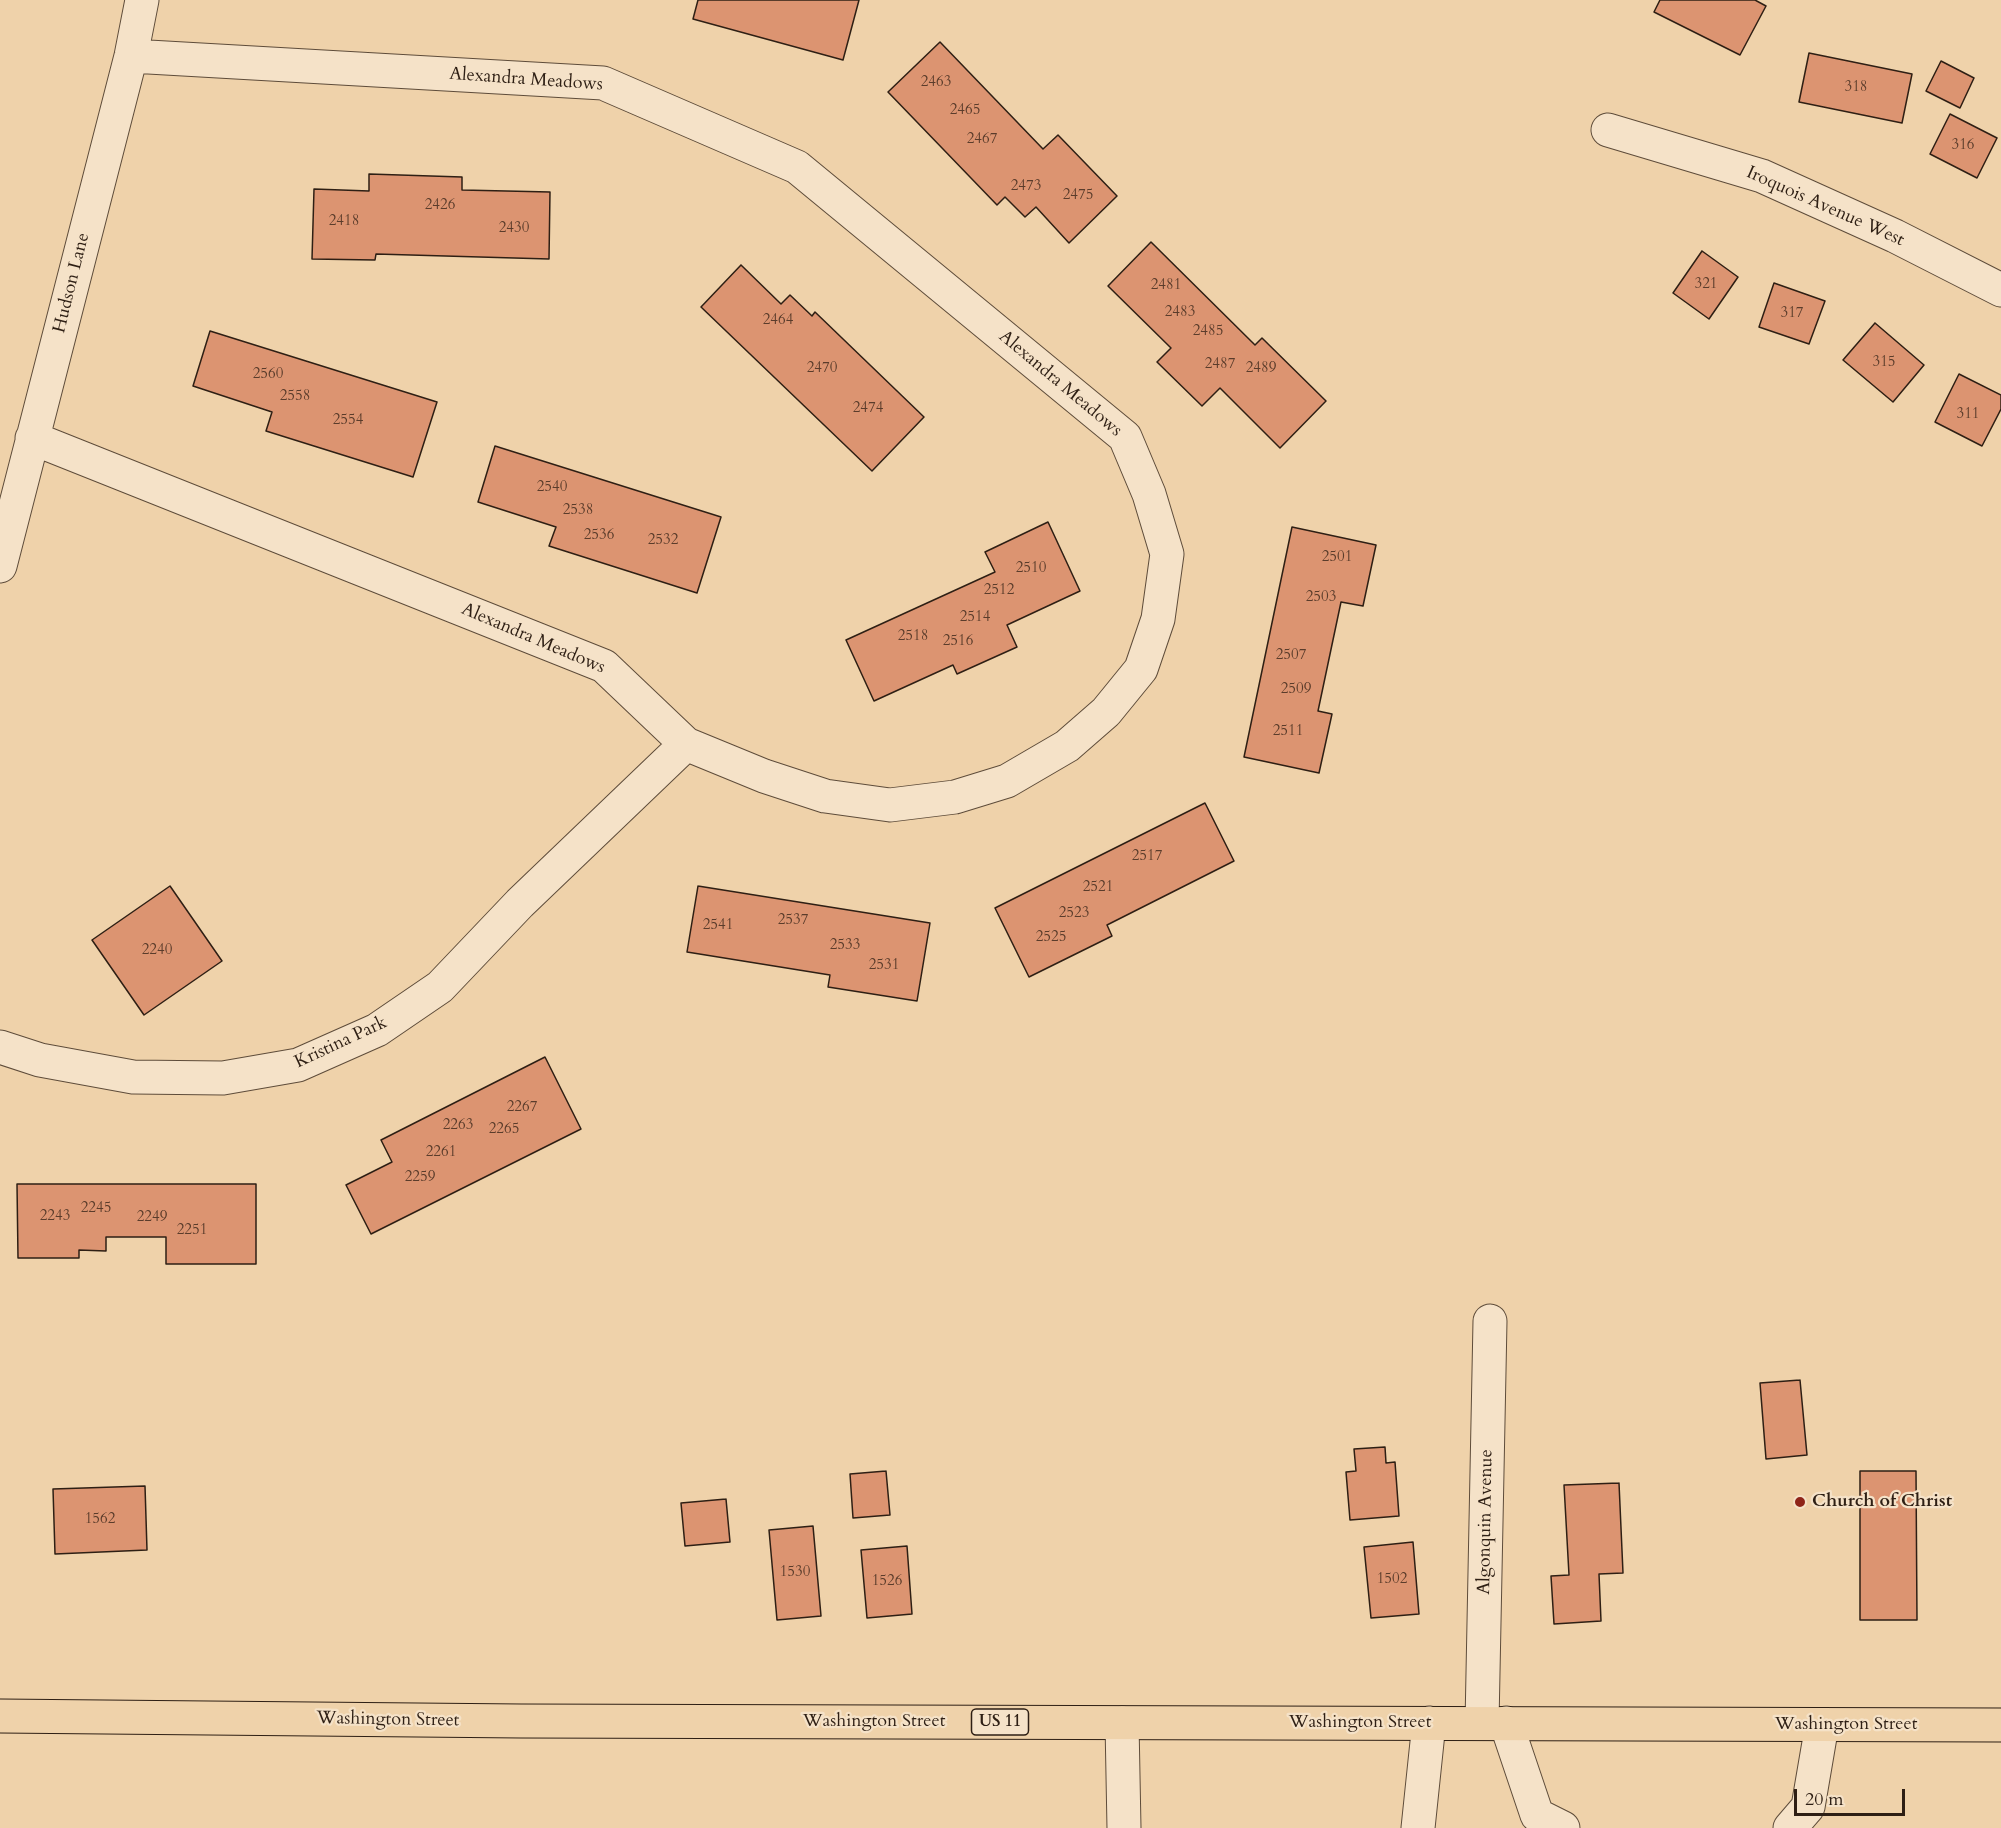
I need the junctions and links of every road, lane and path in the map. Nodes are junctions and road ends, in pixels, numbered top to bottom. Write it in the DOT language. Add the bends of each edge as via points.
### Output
graph roads {
  1 [pos="142,0"];
  2 [pos="131,56"];
  3 [pos="1608,130"];
  4 [pos="2001,290"];
  5 [pos="32,438"];
  6 [pos="0,566"];
  7 [pos="686,744"];
  8 [pos="0,1047"];
  9 [pos="1490,1321"];
  10 [pos="0,1716"];
  11 [pos="1122,1722"];
  12 [pos="1429,1723"];
  13 [pos="1494,1723"];
  14 [pos="1822,1725"];
  15 [pos="2001,1725"];
  16 [pos="1542,1824"];
  17 [pos="1124,1828"];
  18 [pos="1418,1828"];
  19 [pos="1790,1828"];
  1 -- 2 [label="street, Hudson Lane"];
  2 -- 5 [label="street, Hudson Lane"];
  2 -- 7 [label="street, Alexandra Meadows" via="603,83 797,166 1125,437 1149,494 1167,554 1158,619 1141,669 1106,712 1067,746 1007,781 955,797 890,806 825,796"];
  3 -- 4 [label="street, Iroquois Avenue West" via="1762,176 1895,236"];
  5 -- 6 [label="street, Hudson Lane"];
  5 -- 7 [label="street, Alexandra Meadows" via="604,666"];
  7 -- 8 [label="street, Kristina Park" via="520,903 440,987 377,1030 298,1065 223,1078 133,1077"];
  9 -- 13 [label="street, Algonquin Avenue"];
  10 -- 11 [label="main road, Washington Street / US 11"];
  11 -- 12 [label="main road, Washington Street / US 11"];
  11 -- 17 [label="street"];
  12 -- 13 [label="main road, Washington Street / US 11"];
  12 -- 18 [label="street"];
  13 -- 14 [label="main road, Washington Street / US 11"];
  13 -- 16 [label="street, Algonquin Avenue"];
  14 -- 15 [label="main road, Washington Street / US 11"];
  14 -- 19 [label="street" via="1808,1807"];
}
